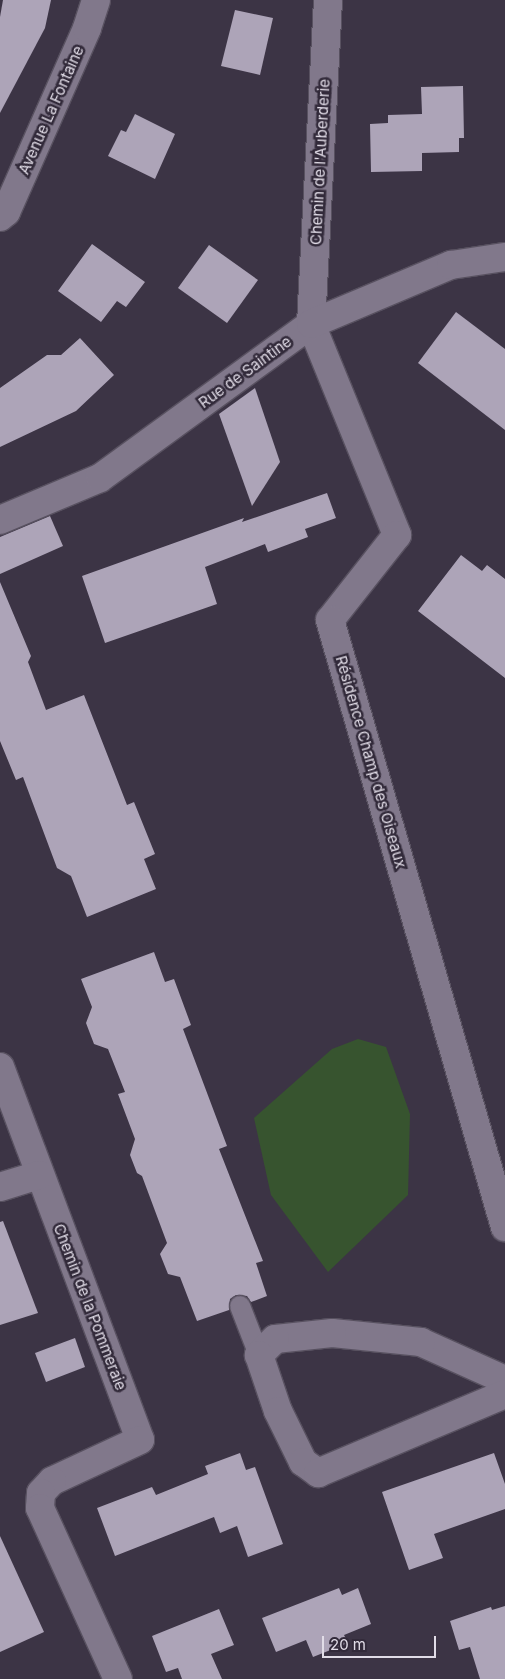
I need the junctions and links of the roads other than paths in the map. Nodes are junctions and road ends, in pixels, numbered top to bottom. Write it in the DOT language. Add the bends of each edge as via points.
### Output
graph roads {
  1 [pos="96,0"];
  2 [pos="328,0"];
  3 [pos="0,217"];
  4 [pos="505,257"];
  5 [pos="311,324"];
  6 [pos="0,520"];
  7 [pos="0,1067"];
  8 [pos="39,1175"];
  9 [pos="0,1187"];
  10 [pos="505,1227"];
  11 [pos="240,1306"];
  12 [pos="258,1356"];
  13 [pos="505,1380"];
  14 [pos="505,1394"];
  15 [pos="118,1679"];
  1 -- 3 [label="street, Avenue La Fontaine" via="72,63 6,212"];
  2 -- 5 [label="street, Chemin de l'Auberderie"];
  4 -- 5 [label="street, Rue de Saintine" via="452,265"];
  5 -- 6 [label="street, Rue de Saintine" via="100,478"];
  5 -- 10 [label="street, Résidence Champ des Oiseaux" via="398,535 330,620"];
  7 -- 8 [label="street, Chemin de la Pommeraie"];
  8 -- 9 [label="street"];
  8 -- 15 [label="street, Chemin de la Pommeraie" via="140,1440 52,1481 41,1493 40,1508"];
  11 -- 12 [label="lane"];
  12 -- 13 [label="street" via="275,1339 332,1333 420,1342"];
  12 -- 14 [label="street" via="278,1411 304,1462 318,1473"];
}
